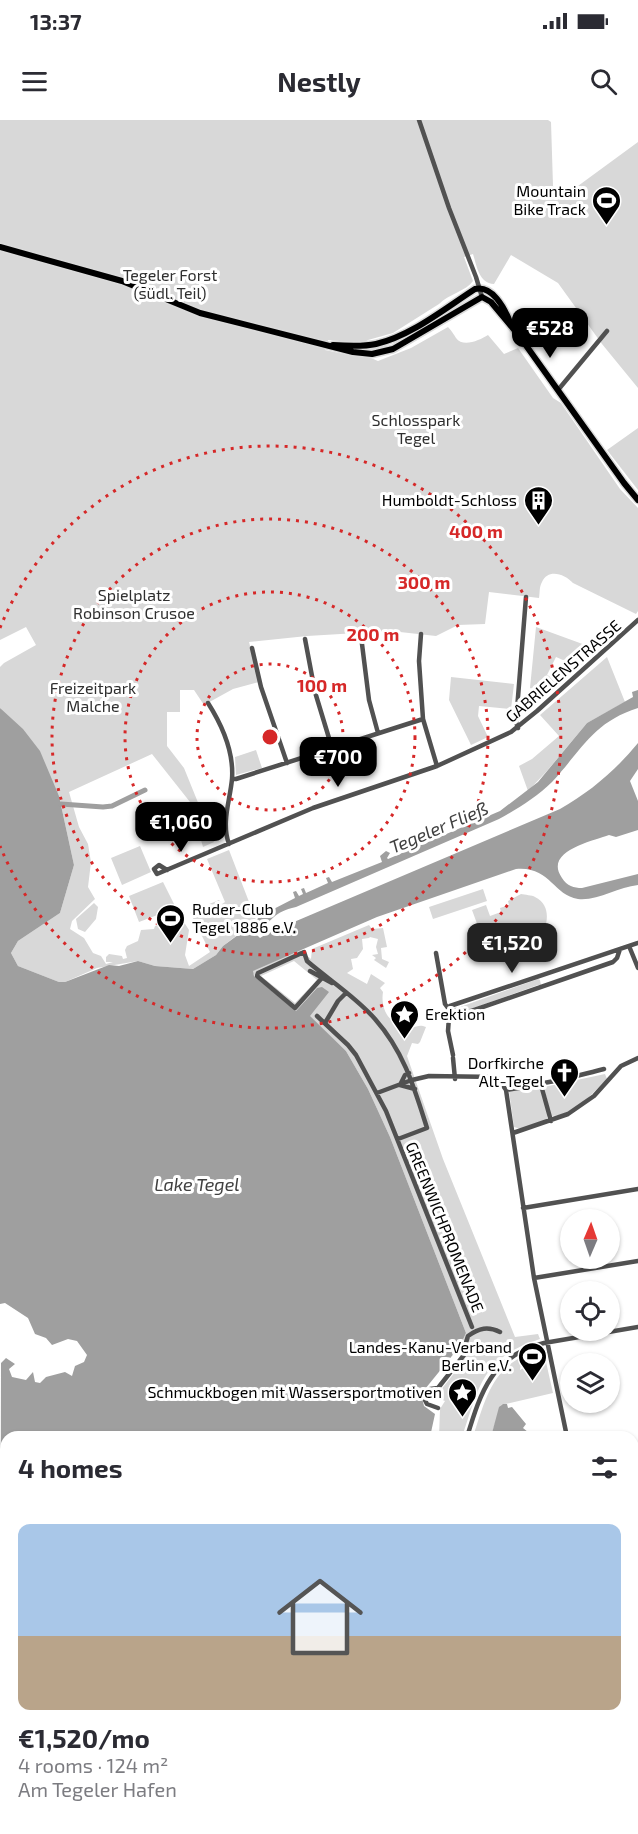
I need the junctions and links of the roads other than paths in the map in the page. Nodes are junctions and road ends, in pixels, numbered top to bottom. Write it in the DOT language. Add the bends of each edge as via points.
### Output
graph roads {
  1 [pos="419,120"];
  2 [pos="0,247"];
  3 [pos="480,288"];
  4 [pos="482,297"];
  5 [pos="607,331"];
  6 [pos="516,332"];
  7 [pos="324,345"];
  8 [pos="558,390"];
  9 [pos="638,500"];
  10 [pos="526,597"];
  11 [pos="638,620"];
  12 [pos="421,634"];
  13 [pos="361,636"];
  14 [pos="305,639"];
  15 [pos="252,648"];
  16 [pos="208,703"];
  17 [pos="423,719"];
  18 [pos="518,728"];
  19 [pos="378,733"];
  20 [pos="332,748"];
  21 [pos="287,763"];
  22 [pos="437,766"];
  23 [pos="232,779"];
  24 [pos="229,844"];
  25 [pos="167,870"];
  26 [pos="638,943"];
  27 [pos="629,946"];
  28 [pos="620,948"];
  29 [pos="436,953"];
  30 [pos="638,968"];
  31 [pos="312,970"];
  32 [pos="321,979"];
  33 [pos="337,986"];
  34 [pos="346,993"];
  35 [pos="448,1008"];
  36 [pos="318,1016"];
  37 [pos="449,1017"];
  38 [pos="325,1023"];
  39 [pos="638,1058"];
  40 [pos="604,1069"];
  41 [pos="409,1073"];
  42 [pos="456,1077"];
  43 [pos="612,1077"];
  44 [pos="411,1081"];
  45 [pos="500,1082"];
  46 [pos="400,1084"];
  47 [pos="541,1085"];
  48 [pos="415,1089"];
  49 [pos="506,1090"];
  50 [pos="377,1094"];
  51 [pos="551,1121"];
  52 [pos="513,1133"];
  53 [pos="398,1139"];
  54 [pos="638,1189"];
  55 [pos="523,1208"];
  56 [pos="638,1261"];
  57 [pos="534,1278"];
  58 [pos="638,1328"];
  59 [pos="473,1329"];
  60 [pos="500,1332"];
  61 [pos="548,1342"];
  62 [pos="438,1408"];
  63 [pos="469,1431"];
  64 [pos="566,1431"];
  1 -- 3 [label="street"];
  2 -- 7 [label="main road" via="122,281 200,313"];
  3 -- 4 [label="street"];
  3 -- 6 [label="main road" via="495,297"];
  3 -- 7 [label="main road" via="388,340 365,345"];
  4 -- 6 [label="main road"];
  4 -- 7 [label="main road" via="412,339 382,352 353,352"];
  5 -- 8 [label="street"];
  6 -- 8 [label="main road"];
  8 -- 9 [label="main road"];
  10 -- 18 [label="street"];
  11 -- 18 [label="street, GABRIELENSTRASSE"];
  12 -- 17 [label="street"];
  13 -- 19 [label="street" via="369,700"];
  14 -- 20 [label="street" via="315,692"];
  15 -- 21 [label="street"];
  16 -- 23 [label="street" via="221,724"];
  17 -- 19 [label="street"];
  17 -- 22 [label="street"];
  18 -- 22 [label="street, GABRIELENSTRASSE"];
  19 -- 20 [label="street"];
  20 -- 21 [label="street"];
  21 -- 23 [label="street"];
  22 -- 24 [label="street, GABRIELENSTRASSE" via="313,808"];
  23 -- 24 [label="street" via="225,823"];
  24 -- 25 [label="street, GABRIELENSTRASSE"];
  25 -- 25 [label="street, GABRIELENSTRASSE" via="160,865 154,870 157,874"];
  26 -- 27 [label="street"];
  27 -- 28 [label="street"];
  27 -- 30 [label="street"];
  28 -- 35 [label="street"];
  28 -- 37 [label="street" via="613,962"];
  29 -- 35 [label="street" via="444,1004"];
  31 -- 32 [label="street, GREENWICHPROMENADE"];
  31 -- 32 [label="street, GREENWICHPROMENADE" via="304,952 257,976 295,1008"];
  31 -- 33 [label="street, GREENWICHPROMENADE"];
  32 -- 33 [label="street, GREENWICHPROMENADE"];
  33 -- 34 [label="street, GREENWICHPROMENADE"];
  34 -- 38 [label="street"];
  34 -- 41 [label="street, GREENWICHPROMENADE" via="376,1020"];
  35 -- 37 [label="street"];
  36 -- 38 [label="street, GREENWICHPROMENADE"];
  37 -- 42 [label="street"];
  38 -- 50 [label="street, GREENWICHPROMENADE" via="348,1045"];
  39 -- 43 [label="street" via="623,1065"];
  40 -- 45 [label="street" via="546,1082"];
  41 -- 44 [label="street, GREENWICHPROMENADE"];
  41 -- 46 [label="street"];
  42 -- 44 [label="street" via="429,1076"];
  42 -- 45 [label="street" via="497,1077"];
  43 -- 47 [label="street" via="605,1072"];
  43 -- 51 [label="street" via="578,1108"];
  44 -- 46 [label="street"];
  44 -- 48 [label="street, GREENWICHPROMENADE"];
  45 -- 49 [label="street"];
  46 -- 48 [label="street"];
  46 -- 50 [label="street"];
  47 -- 49 [label="street"];
  47 -- 51 [label="street"];
  48 -- 53 [label="street, GREENWICHPROMENADE" via="427,1128"];
  49 -- 52 [label="street"];
  50 -- 53 [label="street, GREENWICHPROMENADE"];
  51 -- 52 [label="street"];
  52 -- 55 [label="street"];
  53 -- 59 [label="street, GREENWICHPROMENADE"];
  54 -- 55 [label="street"];
  55 -- 57 [label="street"];
  56 -- 57 [label="street"];
  57 -- 61 [label="street"];
  58 -- 61 [label="street"];
  59 -- 60 [label="street, GREENWICHPROMENADE"];
  59 -- 62 [label="street, GREENWICHPROMENADE" via="465,1341 464,1355 438,1388 425,1393 427,1404"];
  61 -- 63 [label="street" via="518,1352 494,1372"];
  61 -- 64 [label="street"];
}
